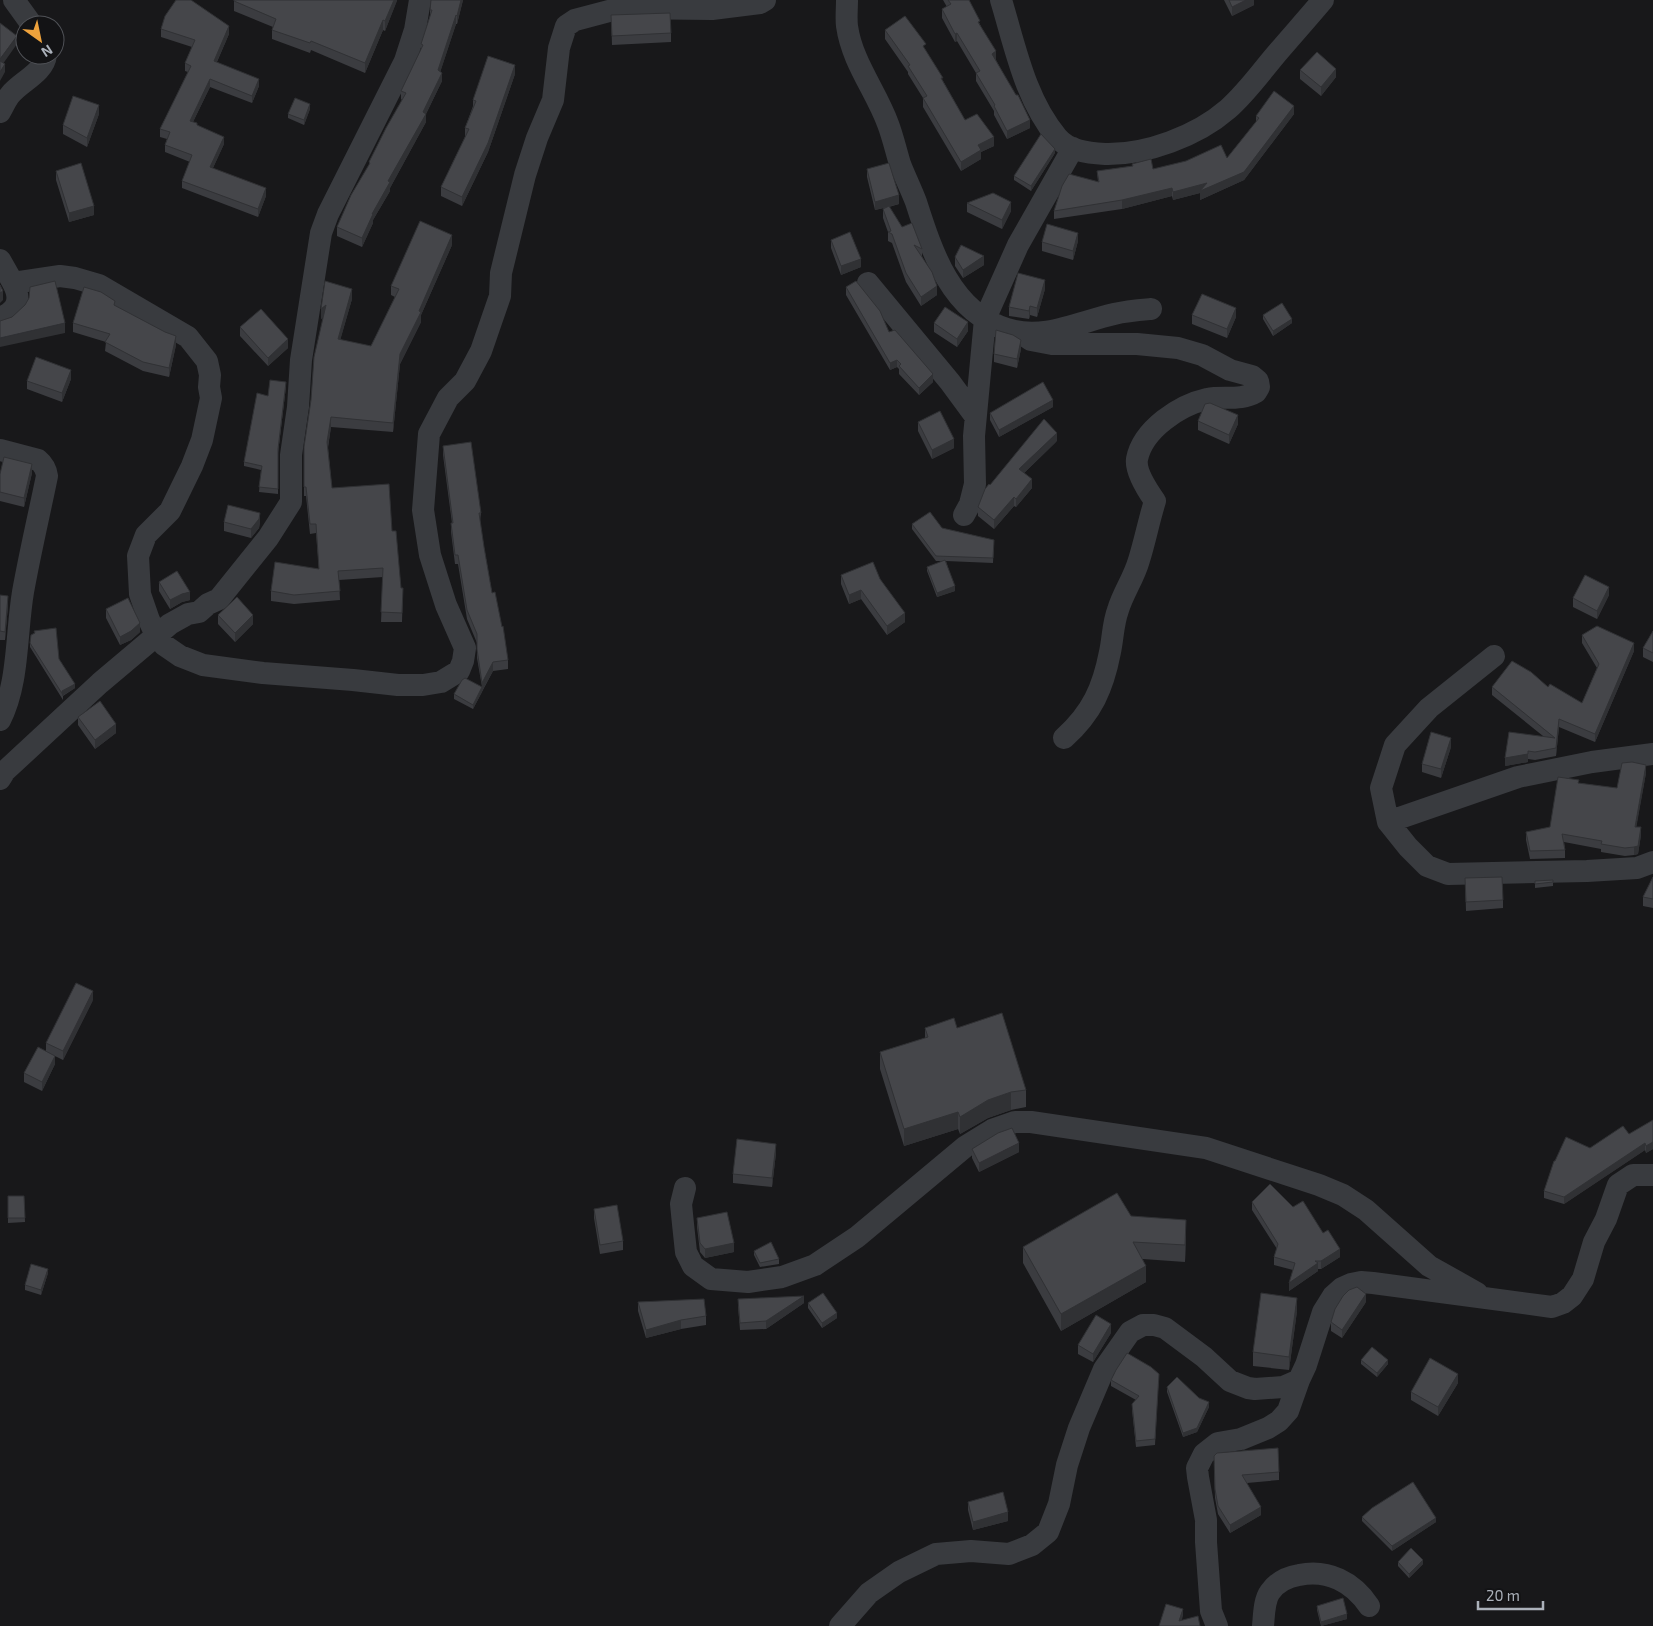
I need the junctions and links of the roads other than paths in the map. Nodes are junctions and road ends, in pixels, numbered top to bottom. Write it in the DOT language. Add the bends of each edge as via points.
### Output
graph roads {
  1 [pos="14,0"];
  2 [pos="420,0"];
  3 [pos="765,0"];
  4 [pos="847,0"];
  5 [pos="1001,0"];
  6 [pos="1323,0"];
  7 [pos="25,15"];
  8 [pos="42,65"];
  9 [pos="0,112"];
  10 [pos="1073,148"];
  11 [pos="0,260"];
  12 [pos="13,282"];
  13 [pos="868,283"];
  14 [pos="1151,309"];
  15 [pos="0,318"];
  16 [pos="985,319"];
  17 [pos="1019,332"];
  18 [pos="976,416"];
  19 [pos="0,450"];
  20 [pos="964,515"];
  21 [pos="156,635"];
  22 [pos="1494,656"];
  23 [pos="0,720"];
  24 [pos="1064,738"];
  25 [pos="1653,754"];
  26 [pos="0,779"];
  27 [pos="1388,822"];
  28 [pos="1653,862"];
  29 [pos="1653,1162"];
  30 [pos="1643,1175"];
  31 [pos="685,1188"];
  32 [pos="1489,1299"];
  33 [pos="1299,1380"];
  34 [pos="1369,1606"];
  35 [pos="840,1626"];
  36 [pos="1217,1626"];
  37 [pos="1263,1626"];
  1 -- 7 [label="street"];
  2 -- 21 [label="street" via="405,61 321,234 301,360 291,455 290,505 219,599 199,612 178,619"];
  3 -- 21 [label="street" via="712,9 620,8 575,20 566,26 558,48 553,100 536,138 525,175 501,274 500,296 481,351 465,381 448,398 429,434 423,510 430,555 446,605 465,648 458,671 441,682 423,686 263,673 203,665 180,656"];
  4 -- 16 [label="street" via="847,26 855,55 889,125 930,244 955,291"];
  5 -- 10 [label="street" via="1035,103 1058,138"];
  6 -- 10 [label="street" via="1253,82 1227,109 1203,126 1150,149 1114,154 1088,153"];
  8 -- 9 [label="street" via="10,95"];
  10 -- 16 [label="street" via="1018,245"];
  11 -- 12 [label="street"];
  12 -- 15 [label="street" via="17,301 14,309"];
  12 -- 21 [label="street" via="60,276 99,285 188,338 207,360 211,398 202,440 170,511 146,535 138,556 140,594"];
  13 -- 18 [label="street"];
  14 -- 17 [label="street" via="1113,314 1053,331"];
  16 -- 17 [label="street"];
  16 -- 18 [label="street"];
  17 -- 24 [label="street" via="1031,340 1052,344 1137,344 1178,348 1252,376 1259,384 1256,392 1247,396 1209,399 1182,408 1167,417 1144,442 1137,460 1143,480 1155,501 1139,562 1117,611 1110,654 1094,703"];
  18 -- 20 [label="street" via="975,484"];
  19 -- 23 [label="street" via="38,460 47,476 23,593 11,689"];
  21 -- 26 [label="street" via="50,728"];
  22 -- 27 [label="street" via="1429,708 1395,745 1381,788"];
  25 -- 27 [label="street" via="1518,777"];
  27 -- 28 [label="street" via="1427,866 1448,874 1587,871 1637,868"];
  29 -- 30 [label="street"];
  30 -- 32 [label="street" via="1618,1186 1594,1242 1583,1279 1572,1296 1552,1307"];
  31 -- 32 [label="street" via="681,1204 682,1224 686,1252 693,1266 711,1279 748,1282 782,1277 815,1265 857,1237 966,1146 992,1130 1015,1122 1031,1122 1206,1148 1319,1185 1366,1210 1429,1266"];
  32 -- 33 [label="street" via="1373,1283 1351,1284 1333,1296 1323,1312"];
  33 -- 35 [label="street" via="1269,1389 1248,1388 1230,1382 1204,1357 1165,1328 1143,1325 1130,1332 1104,1369 1079,1428 1059,1504 1048,1532 1032,1545 1009,1554 971,1551 936,1554 899,1572 869,1593"];
  33 -- 36 [label="street" via="1288,1411 1279,1421 1241,1439 1218,1443 1204,1454 1197,1468 1206,1520 1211,1611"];
  34 -- 37 [label="street" via="1362,1595 1335,1577 1306,1573 1279,1582 1268,1593"];
}
